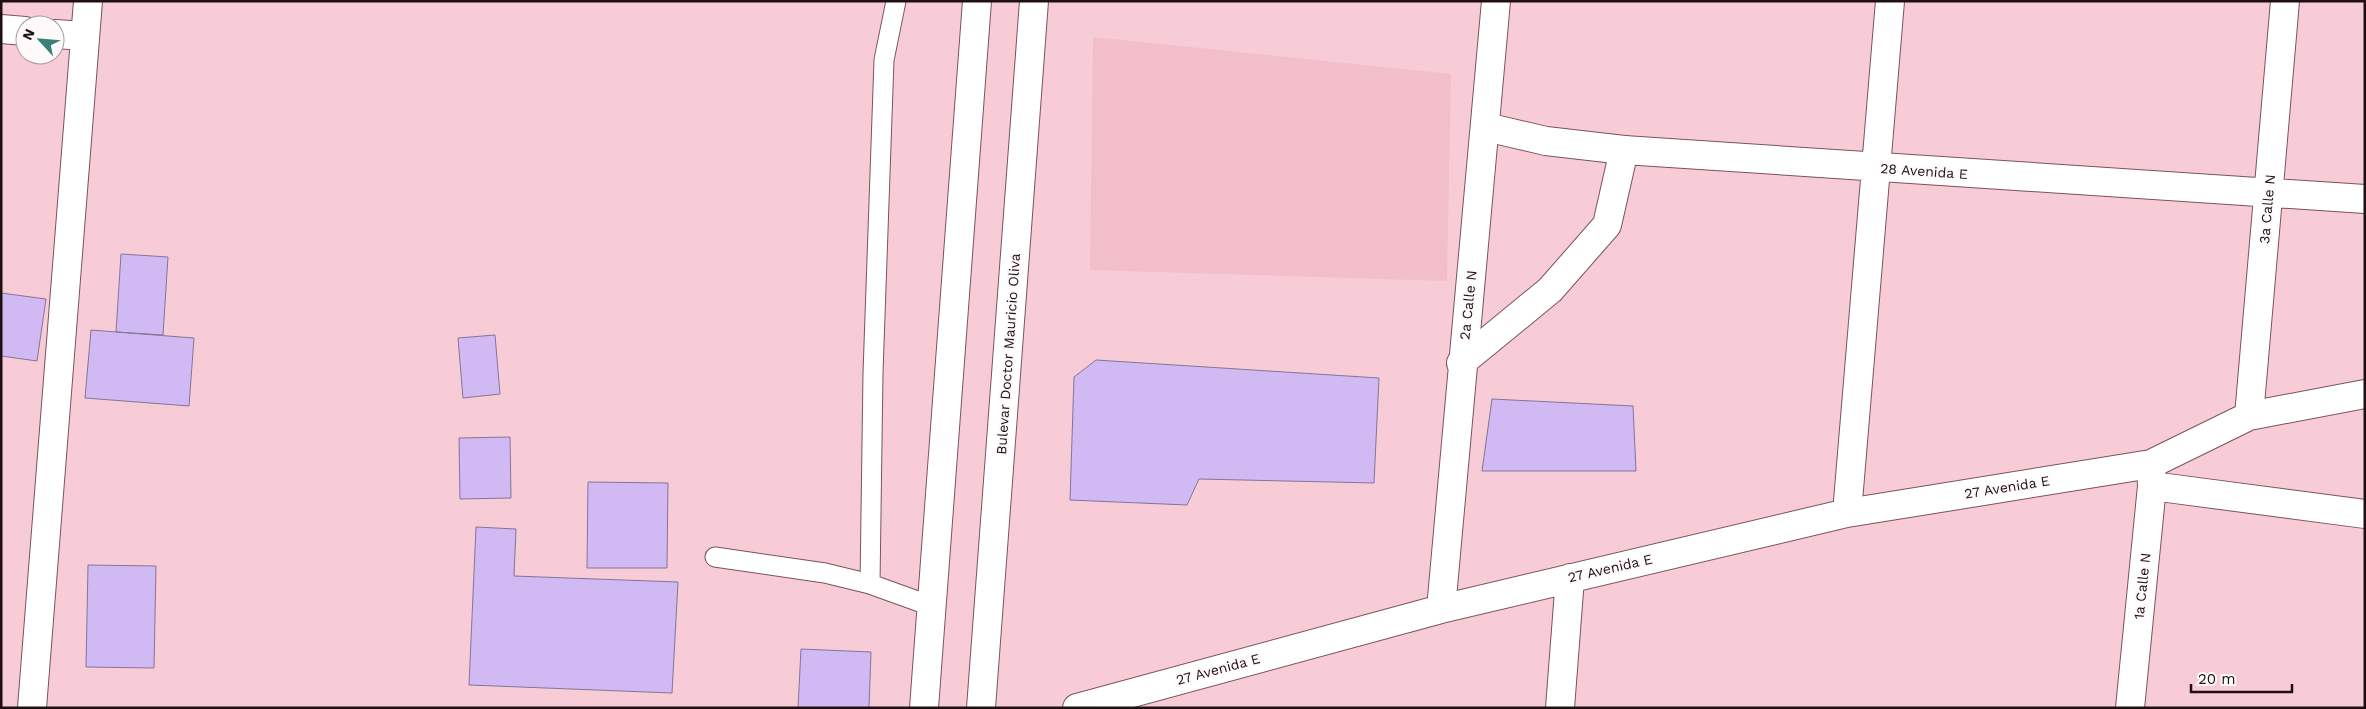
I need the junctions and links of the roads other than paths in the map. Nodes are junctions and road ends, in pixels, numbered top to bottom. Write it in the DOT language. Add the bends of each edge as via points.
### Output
graph roads {
  1 [pos="88,1"];
  2 [pos="896,1"];
  3 [pos="977,1"];
  4 [pos="1034,1"];
  5 [pos="1496,1"];
  6 [pos="1890,1"];
  7 [pos="2285,1"];
  8 [pos="1,29"];
  9 [pos="15,30"];
  10 [pos="65,35"];
  11 [pos="85,36"];
  12 [pos="1486,127"];
  13 [pos="1624,150"];
  14 [pos="1876,168"];
  15 [pos="2268,193"];
  16 [pos="2365,199"];
  17 [pos="1462,363"];
  18 [pos="2365,394"];
  19 [pos="2249,416"];
  20 [pos="2151,475"];
  21 [pos="1847,513"];
  22 [pos="2365,514"];
  23 [pos="715,557"];
  24 [pos="1570,578"];
  25 [pos="870,584"];
  26 [pos="931,606"];
  27 [pos="1441,609"];
  28 [pos="32,708"];
  29 [pos="924,708"];
  30 [pos="981,708"];
  31 [pos="1077,708"];
  32 [pos="1560,708"];
  33 [pos="2130,708"];
  1 -- 11 [label="main road"];
  2 -- 25 [label="lane" via="884,60 873,373"];
  3 -- 26 [label="main road"];
  4 -- 30 [label="main road, Bulevar Doctor Mauricio Oliva"];
  5 -- 12 [label="main road, 2a Calle N"];
  6 -- 14 [label="main road"];
  7 -- 15 [label="main road, 3a Calle N"];
  8 -- 9 [label="main road"];
  10 -- 11 [label="main road"];
  11 -- 28 [label="main road"];
  12 -- 13 [label="main road, 28 Avenida E" via="1546,141"];
  12 -- 17 [label="main road, 2a Calle N"];
  13 -- 14 [label="main road, 28 Avenida E"];
  13 -- 17 [label="main road" via="1607,225 1550,290"];
  14 -- 15 [label="main road, 28 Avenida E"];
  14 -- 21 [label="main road"];
  15 -- 16 [label="main road, 28 Avenida E"];
  15 -- 19 [label="main road, 3a Calle N"];
  17 -- 27 [label="main road, 2a Calle N"];
  18 -- 19 [label="main road"];
  19 -- 20 [label="main road"];
  20 -- 21 [label="main road, 27 Avenida E"];
  20 -- 22 [label="main road, 27 Avenida E"];
  20 -- 33 [label="main road, 1a Calle N"];
  21 -- 24 [label="main road, 27 Avenida E"];
  23 -- 25 [label="lane" via="825,572"];
  24 -- 27 [label="main road, 27 Avenida E"];
  24 -- 32 [label="main road"];
  25 -- 26 [label="lane"];
  26 -- 29 [label="main road"];
  27 -- 31 [label="main road, 27 Avenida E"];
}
